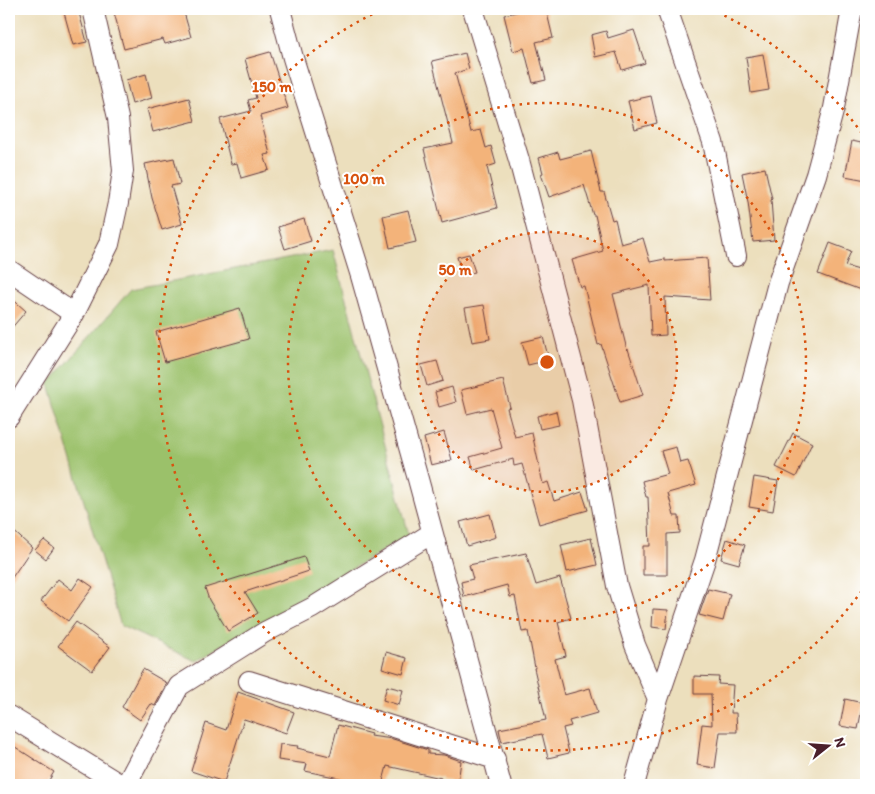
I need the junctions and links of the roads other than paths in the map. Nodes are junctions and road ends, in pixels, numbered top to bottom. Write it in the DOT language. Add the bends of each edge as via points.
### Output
graph roads {
  1 [pos="93,9"];
  2 [pos="280,9"];
  3 [pos="473,9"];
  4 [pos="668,9"];
  5 [pos="852,9"];
  6 [pos="736,256"];
  7 [pos="9,270"];
  8 [pos="74,314"];
  9 [pos="9,417"];
  10 [pos="432,532"];
  11 [pos="249,681"];
  12 [pos="658,699"];
  13 [pos="9,716"];
  14 [pos="495,759"];
  15 [pos="122,785"];
  16 [pos="126,785"];
  17 [pos="501,785"];
  18 [pos="634,785"];
  1 -- 8 [label="street" via="118,118 123,170 109,244"];
  2 -- 10 [label="street" via="361,276"];
  3 -- 12 [label="street" via="519,160 582,400 617,586 635,645"];
  4 -- 6 [label="street" via="713,142"];
  5 -- 12 [label="street" via="834,108 816,175 778,283 705,560"];
  7 -- 8 [label="street"];
  8 -- 9 [label="street"];
  10 -- 14 [label="street"];
  10 -- 16 [label="street" via="312,608 264,632 179,686"];
  11 -- 14 [label="street"];
  12 -- 18 [label="street"];
  13 -- 15 [label="street"];
  14 -- 17 [label="street"];
}
